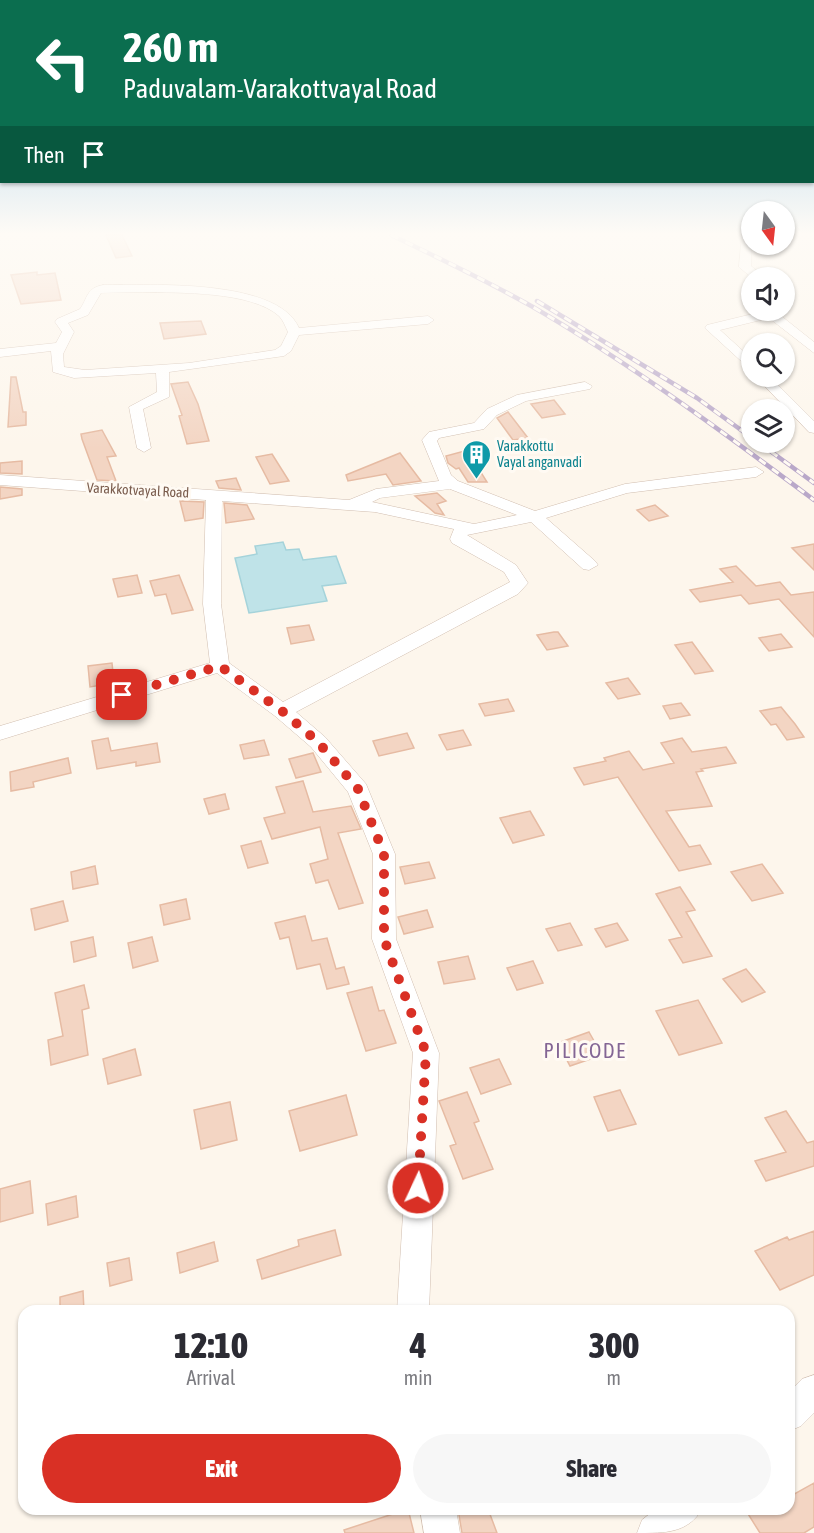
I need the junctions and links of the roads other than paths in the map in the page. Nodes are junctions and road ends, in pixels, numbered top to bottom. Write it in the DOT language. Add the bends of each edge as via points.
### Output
graph roads {
  1 [pos="88,307"];
  2 [pos="269,307"];
  3 [pos="428,320"];
  4 [pos="741,321"];
  5 [pos="790,321"];
  6 [pos="294,332"];
  7 [pos="60,346"];
  8 [pos="814,349"];
  9 [pos="0,353"];
  10 [pos="741,357"];
  11 [pos="162,369"];
  12 [pos="585,386"];
  13 [pos="772,387"];
  14 [pos="814,429"];
  15 [pos="144,448"];
  16 [pos="756,472"];
  17 [pos="0,480"];
  18 [pos="452,484"];
  19 [pos="213,496"];
  20 [pos="354,504"];
  21 [pos="534,516"];
  22 [pos="471,528"];
  23 [pos="589,566"];
  24 [pos="220,666"];
  25 [pos="282,711"];
  26 [pos="0,733"];
  27 [pos="414,1305"];
  28 [pos="814,1391"];
  29 [pos="795,1408"];
  30 [pos="439,1515"];
  31 [pos="677,1515"];
  32 [pos="442,1533"];
  33 [pos="655,1533"];
  1 -- 7 [label="street" via="61,322 68,332"];
  2 -- 6 [label="street" via="281,311"];
  3 -- 6 [label="street"];
  4 -- 10 [label="street" via="711,328"];
  5 -- 8 [label="street"];
  6 -- 11 [label="street" via="279,353"];
  7 -- 9 [label="street"];
  7 -- 11 [label="street" via="56,365 66,372"];
  11 -- 15 [label="street" via="164,394 136,407"];
  12 -- 18 [label="street" via="522,398 492,412 479,426 434,435 429,440 444,477"];
  13 -- 14 [label="street"];
  16 -- 21 [label="street" via="625,489"];
  17 -- 19 [label="street, Varakkotvayal Road"];
  18 -- 20 [label="street" via="376,494"];
  18 -- 21 [label="street"];
  19 -- 20 [label="street, Varakkotvayal Road"];
  19 -- 24 [label="street" via="209,586"];
  20 -- 22 [label="street, Varakkotvayal Road"];
  21 -- 22 [label="street"];
  21 -- 23 [label="street"];
  22 -- 25 [label="street" via="460,532 458,539 510,569 519,584 512,591"];
  24 -- 25 [label="street"];
  24 -- 26 [label="street"];
  25 -- 27 [label="street" via="318,742 358,789 384,854 384,939 426,1053"];
  28 -- 29 [label="street"];
  30 -- 32 [label="street"];
  31 -- 33 [label="street"];
}
